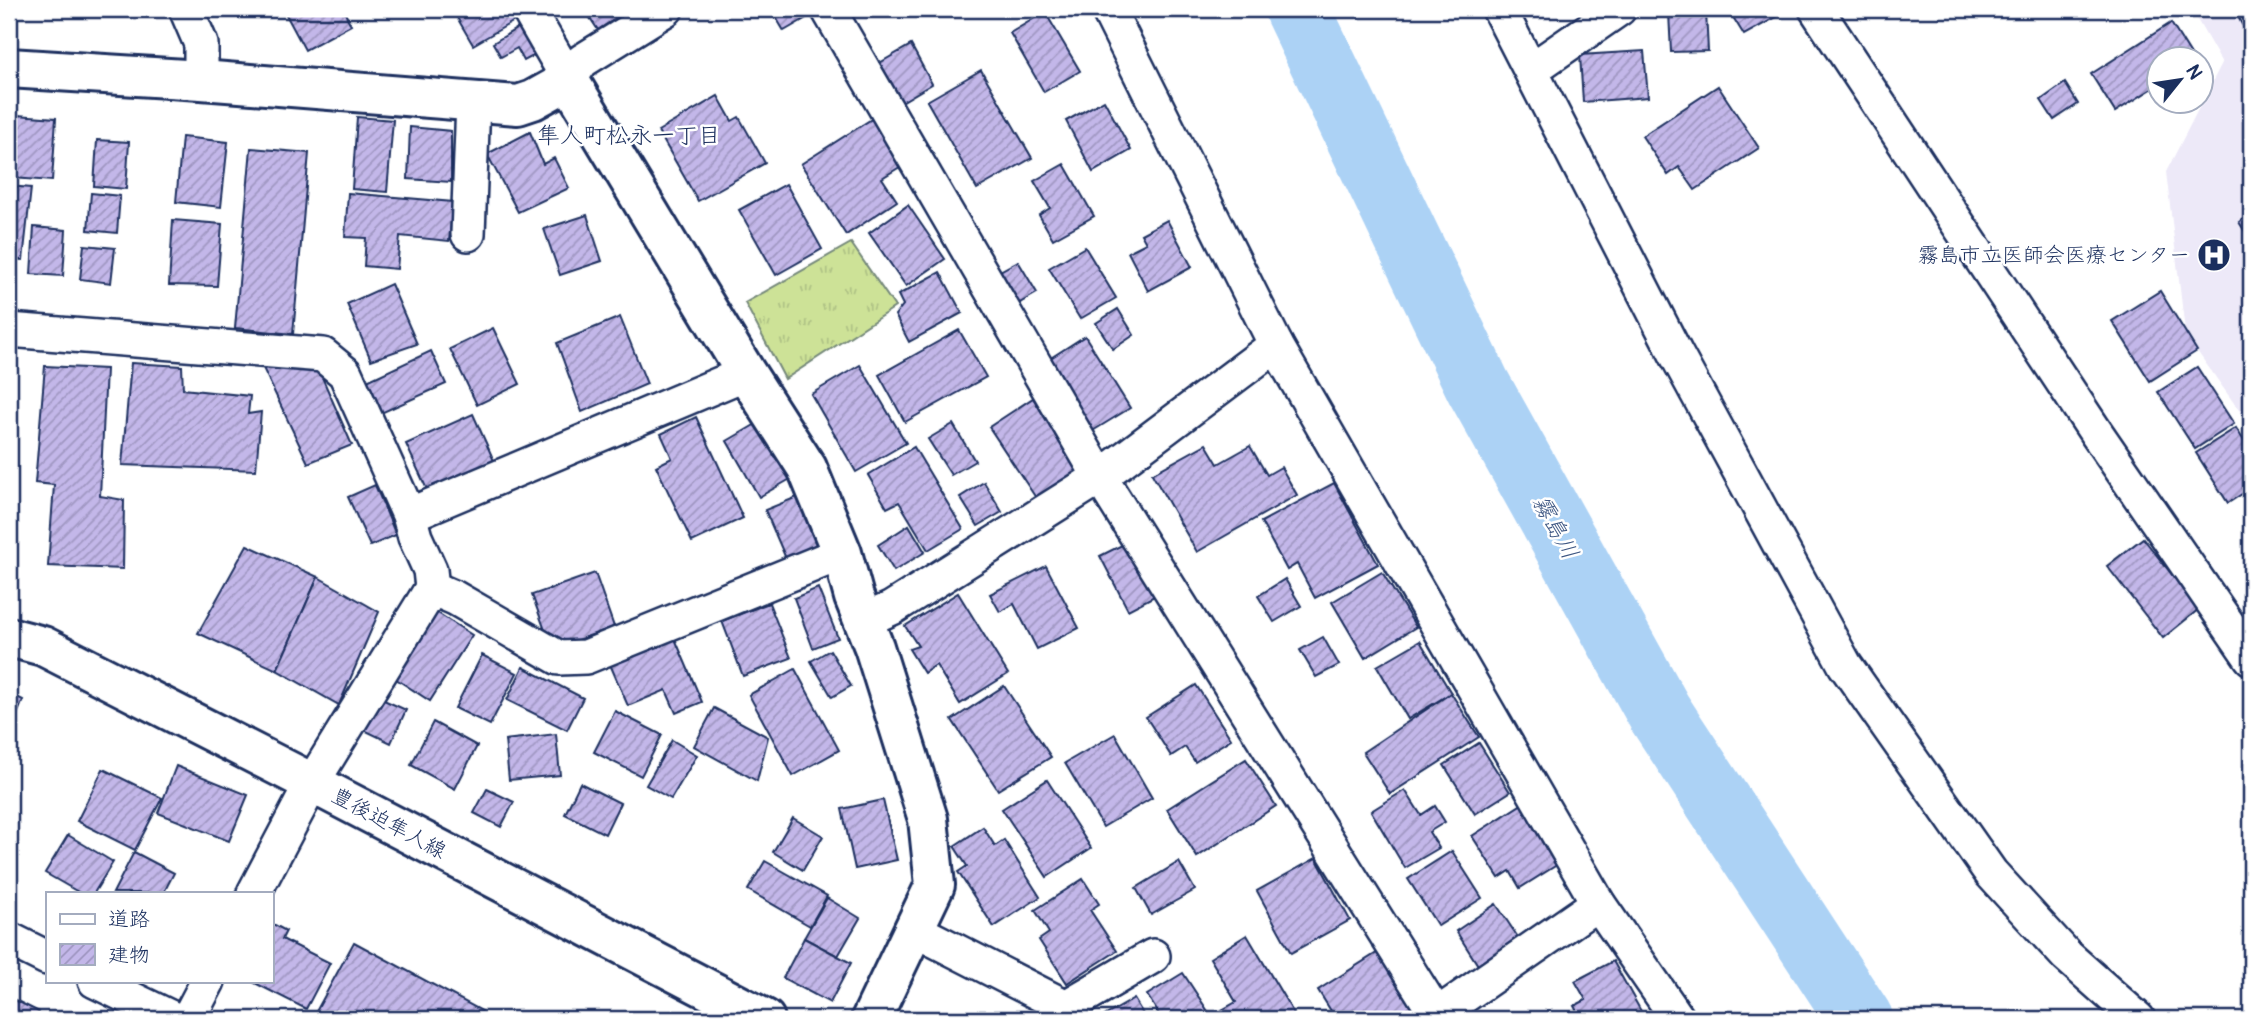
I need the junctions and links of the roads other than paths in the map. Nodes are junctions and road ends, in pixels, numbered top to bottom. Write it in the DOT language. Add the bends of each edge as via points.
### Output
graph roads {
  1 [pos="186,9"];
  2 [pos="528,9"];
  3 [pos="666,9"];
  4 [pos="828,9"];
  5 [pos="1108,9"];
  6 [pos="1499,9"];
  7 [pos="1619,9"];
  8 [pos="1816,9"];
  9 [pos="2246,9"];
  10 [pos="2251,19"];
  11 [pos="9,68"];
  12 [pos="1531,70"];
  13 [pos="201,80"];
  14 [pos="569,80"];
  15 [pos="472,102"];
  16 [pos="468,234"];
  17 [pos="9,330"];
  18 [pos="1276,345"];
  19 [pos="746,373"];
  20 [pos="1100,477"];
  21 [pos="409,514"];
  22 [pos="842,552"];
  23 [pos="432,588"];
  24 [pos="863,621"];
  25 [pos="9,638"];
  26 [pos="2251,658"];
  27 [pos="312,783"];
  28 [pos="255,892"];
  29 [pos="1598,903"];
  30 [pos="913,929"];
  31 [pos="9,939"];
  32 [pos="1153,956"];
  33 [pos="46,958"];
  34 [pos="96,982"];
  35 [pos="207,982"];
  36 [pos="1436,1018"];
  37 [pos="174,1019"];
  38 [pos="188,1019"];
  39 [pos="765,1019"];
  40 [pos="871,1019"];
  41 [pos="1678,1019"];
  42 [pos="2138,1019"];
  1 -- 13 [label="street" via="201,44"];
  2 -- 14 [label="street"];
  3 -- 14 [label="street" via="582,61"];
  4 -- 20 [label="street"];
  5 -- 18 [label="street"];
  6 -- 12 [label="street"];
  7 -- 12 [label="street"];
  8 -- 26 [label="street"];
  9 -- 10 [label="lane"];
  11 -- 13 [label="street"];
  12 -- 42 [label="street" via="1676,354 1845,665 1991,873 2067,956"];
  13 -- 15 [label="street"];
  14 -- 15 [label="street" via="518,105"];
  14 -- 19 [label="street"];
  15 -- 16 [label="street"];
  17 -- 21 [label="street" via="323,355 345,373"];
  18 -- 20 [label="street"];
  18 -- 29 [label="street"];
  19 -- 21 [label="street"];
  19 -- 22 [label="street" via="807,468"];
  20 -- 24 [label="street" via="892,608"];
  20 -- 36 [label="street"];
  21 -- 23 [label="street"];
  22 -- 23 [label="street" via="586,657 559,658"];
  22 -- 24 [label="street"];
  23 -- 27 [label="street"];
  24 -- 30 [label="street" via="928,819 935,885"];
  25 -- 27 [label="street, 豊後迫隼人線" via="43,646"];
  27 -- 28 [label="street"];
  27 -- 39 [label="street, 豊後迫隼人線"];
  29 -- 36 [label="street"];
  29 -- 41 [label="street"];
  30 -- 32 [label="street" via="1066,1007"];
  30 -- 40 [label="street"];
  31 -- 33 [label="street"];
  34 -- 37 [label="street"];
  35 -- 38 [label="street"];
}
